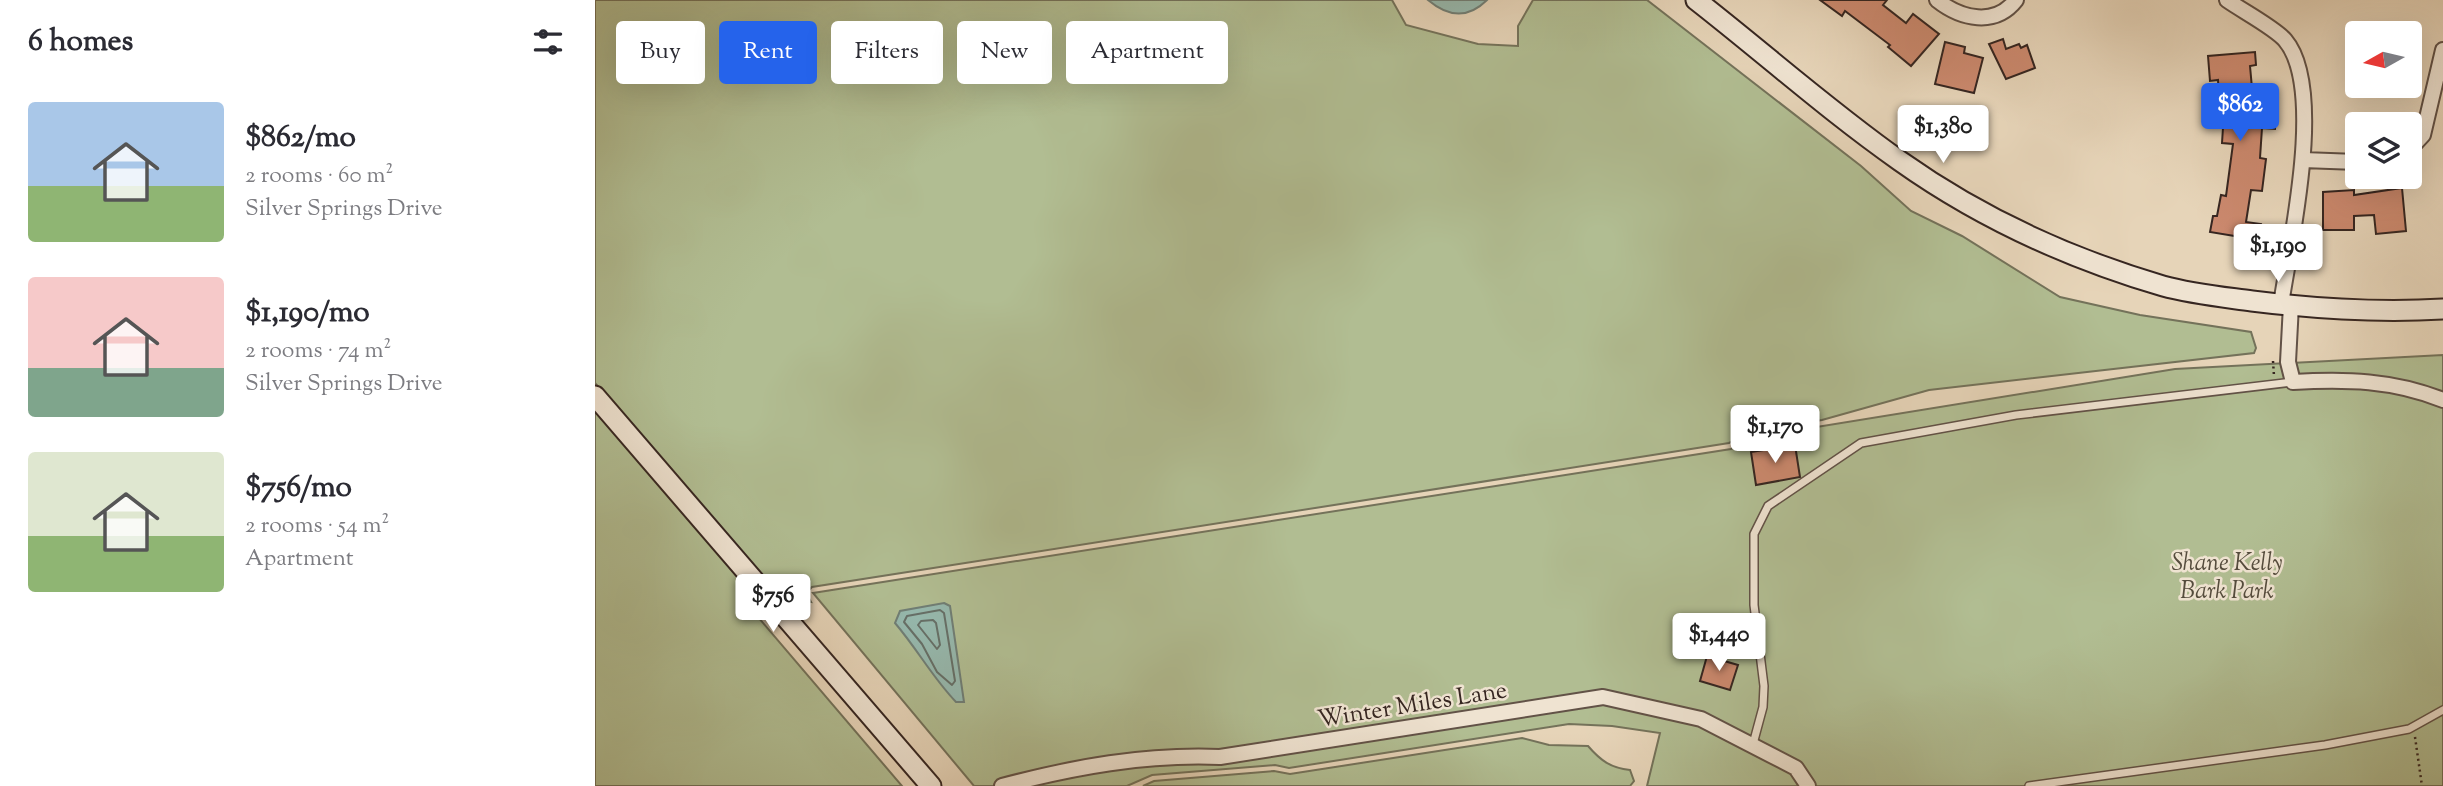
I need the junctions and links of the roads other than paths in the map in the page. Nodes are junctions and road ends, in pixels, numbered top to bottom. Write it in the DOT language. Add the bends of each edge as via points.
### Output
graph roads {
  1 [pos="1696,0"];
  2 [pos="1937,0"];
  3 [pos="2016,0"];
  4 [pos="2227,0"];
  5 [pos="2443,50"];
  6 [pos="2422,136"];
  7 [pos="2303,160"];
  8 [pos="2345,162"];
  9 [pos="2286,305"];
  10 [pos="2443,309"];
  11 [pos="2293,382"];
  12 [pos="595,396"];
  13 [pos="2443,400"];
  14 [pos="2443,710"];
  15 [pos="1753,744"];
  16 [pos="931,786"];
  17 [pos="1003,786"];
  18 [pos="1808,786"];
  19 [pos="2029,786"];
  1 -- 9 [label="street" via="1900,161 1969,205 2094,262 2165,286"];
  2 -- 3 [label="street" via="1951,10 1981,19 2007,12"];
  4 -- 7 [label="street" via="2285,40 2300,71"];
  5 -- 6 [label="street"];
  7 -- 8 [label="street"];
  7 -- 9 [label="street"];
  9 -- 10 [label="street" via="2388,312"];
  9 -- 11 [label="street"];
  11 -- 13 [label="street" via="2377,381 2414,388"];
  11 -- 15 [label="lane" via="2016,415 1861,443 1768,506 1754,534 1754,605 1764,686"];
  12 -- 16 [label="street"];
  14 -- 19 [label="lane" via="2409,729 2325,745"];
  15 -- 17 [label="street, Winter Miles Lane" via="1701,719 1603,697 1220,757 1157,757 1067,769"];
  15 -- 18 [label="street, Winter Miles Lane" via="1796,768"];
}
